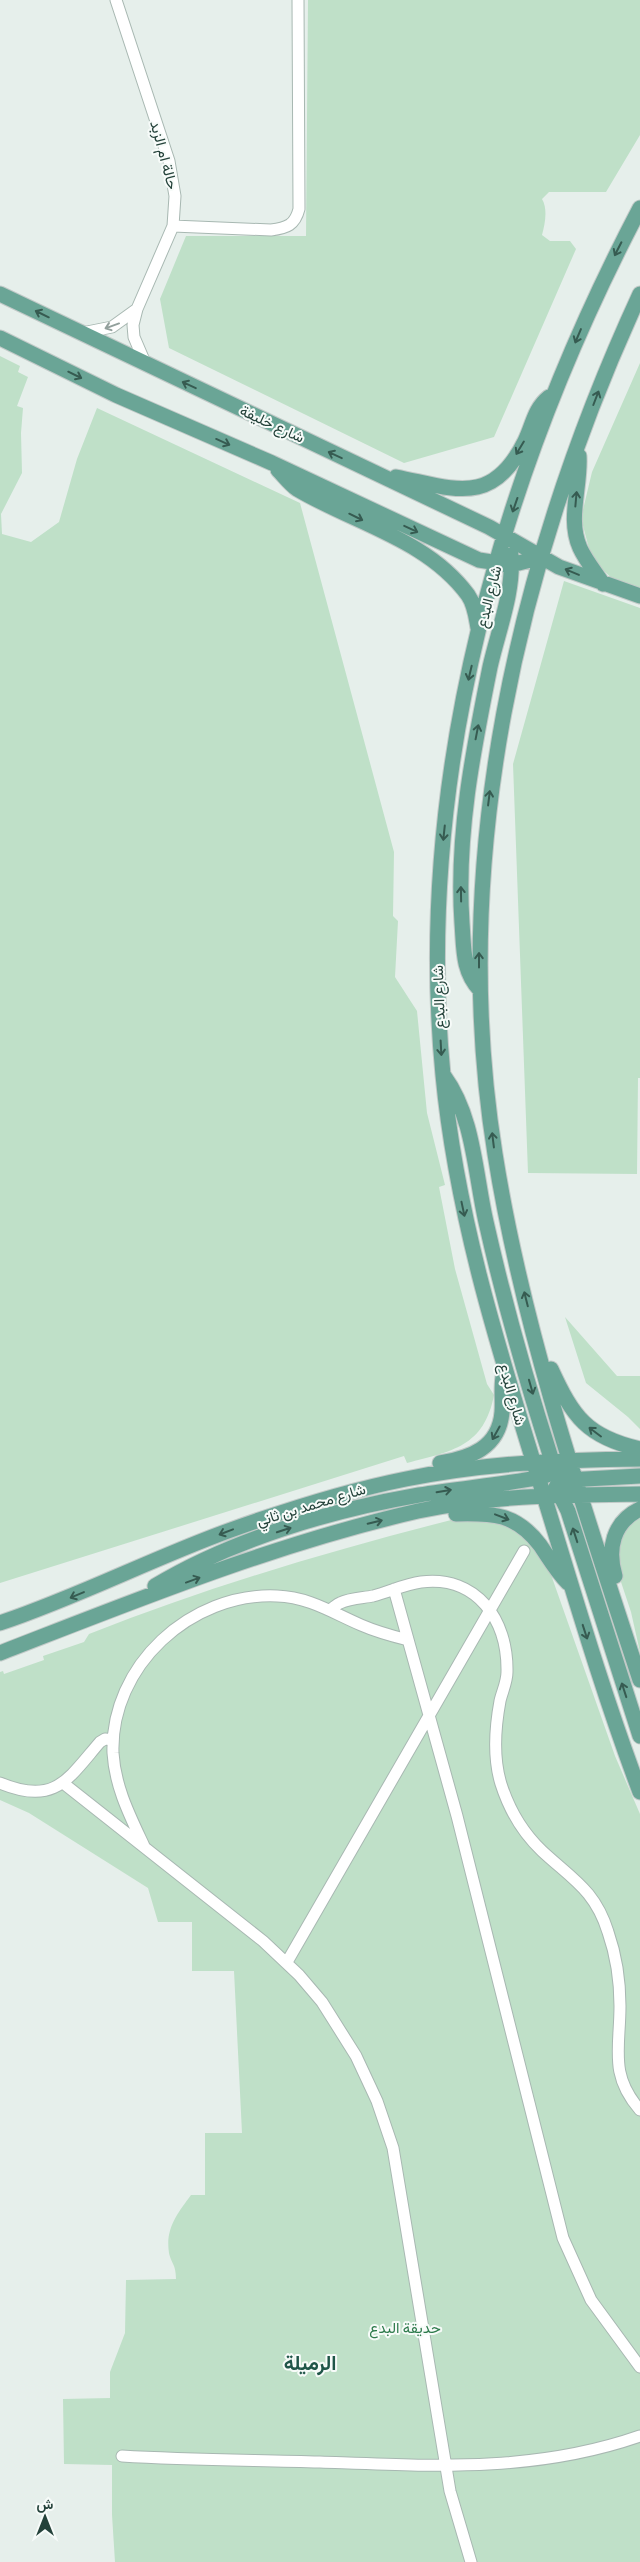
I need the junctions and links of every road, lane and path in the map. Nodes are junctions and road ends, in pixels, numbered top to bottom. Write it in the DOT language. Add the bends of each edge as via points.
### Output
graph roads {
  1 [pos="116,0"];
  2 [pos="298,0"];
  3 [pos="640,208"];
  4 [pos="173,226"];
  5 [pos="0,294"];
  6 [pos="640,294"];
  7 [pos="137,309"];
  8 [pos="82,333"];
  9 [pos="0,338"];
  10 [pos="146,365"];
  11 [pos="554,393"];
  12 [pos="579,444"];
  13 [pos="272,463"];
  14 [pos="379,475"];
  15 [pos="506,537"];
  16 [pos="542,557"];
  17 [pos="504,564"];
  18 [pos="603,584"];
  19 [pos="640,596"];
  20 [pos="479,637"];
  21 [pos="480,990"];
  22 [pos="443,1074"];
  23 [pos="538,1346"];
  24 [pos="505,1369"];
  25 [pos="640,1449"];
  26 [pos="640,1459"];
  27 [pos="570,1460"];
  28 [pos="532,1462"];
  29 [pos="640,1476"];
  30 [pos="407,1478"];
  31 [pos="556,1478"];
  32 [pos="580,1494"];
  33 [pos="640,1494"];
  34 [pos="543,1495"];
  35 [pos="640,1509"];
  36 [pos="419,1511"];
  37 [pos="524,1551"];
  38 [pos="570,1586"];
  39 [pos="394,1590"];
  40 [pos="129,1603"];
  41 [pos="331,1609"];
  42 [pos="490,1610"];
  43 [pos="0,1624"];
  44 [pos="626,1636"];
  45 [pos="408,1640"];
  46 [pos="0,1653"];
  47 [pos="640,1680"];
  48 [pos="430,1717"];
  49 [pos="640,1736"];
  50 [pos="113,1740"];
  51 [pos="0,1783"];
  52 [pos="63,1783"];
  53 [pos="640,1792"];
  54 [pos="144,1848"];
  55 [pos="287,1962"];
  56 [pos="640,2110"];
  57 [pos="640,2367"];
  58 [pos="640,2436"];
  59 [pos="122,2456"];
  60 [pos="446,2466"];
  61 [pos="471,2562"];
  1 -- 4 [label="street, حالة ام الزبد" via="173,176 176,196"];
  2 -- 4 [label="street" via="297,218 284,228 272,230"];
  3 -- 11 [label="main road, one-way" via="597,291"];
  4 -- 7 [label="street, حالة ام الزبد"];
  8 -- 5 [label="main road, شارع خليفة, one-way"];
  12 -- 6 [label="main road, شارع البدع, one-way"];
  7 -- 8 [label="street, حالة ام الزبد, one-way" via="112,328"];
  7 -- 10 [label="street, حالة ام الزبد" via="134,337"];
  8 -- 10 [label="main road, شارع خليفة"];
  9 -- 13 [label="main road, one-way" via="116,395"];
  14 -- 10 [label="main road, شارع خليفة, one-way"];
  11 -- 14 [label="main road, one-way" via="538,408 525,441 511,464 482,485 454,490"];
  11 -- 15 [label="main road, one-way"];
  12 -- 16 [label="main road, شارع البدع"];
  18 -- 12 [label="main road, one-way" via="580,547 576,533"];
  13 -- 17 [label="main road, one-way" via="479,560"];
  13 -- 20 [label="main road, one-way" via="295,488 408,544 440,568 469,596"];
  14 -- 15 [label="main road, شارع خليفة"];
  15 -- 16 [label="main road, شارع خليفة"];
  15 -- 17 [label="main road"];
  16 -- 17 [label="main road"];
  18 -- 16 [label="main road, شارع خليفة, one-way"];
  21 -- 16 [label="main road, شارع البدع, one-way" via="481,886 489,795 509,689"];
  17 -- 20 [label="main road, شارع البدع"];
  21 -- 17 [label="main road, one-way" via="472,982 465,964 461,853 473,755"];
  18 -- 19 [label="main road, شارع خليفة"];
  20 -- 22 [label="main road, شارع البدع, one-way" via="463,705 441,860 438,979"];
  23 -- 21 [label="main road, شارع البدع, one-way" via="494,1153"];
  22 -- 24 [label="main road, شارع البدع, one-way" via="449,1129 467,1226"];
  22 -- 31 [label="main road, one-way" via="454,1090 467,1127 486,1223"];
  25 -- 23 [label="main road, one-way" via="602,1437 580,1419"];
  23 -- 27 [label="main road, شارع البدع"];
  24 -- 28 [label="main road, شارع البدع"];
  24 -- 30 [label="main road, one-way" via="501,1423 494,1438 472,1456 429,1465"];
  26 -- 27 [label="main road"];
  27 -- 31 [label="main road, شارع البدع"];
  28 -- 30 [label="main road, شارع محمد بن ثاني"];
  28 -- 31 [label="main road, شارع البدع"];
  29 -- 31 [label="main road"];
  30 -- 43 [label="main road, شارع محمد بن ثاني, one-way" via="354,1490 226,1532"];
  31 -- 32 [label="main road, شارع البدع"];
  31 -- 34 [label="main road, شارع البدع"];
  40 -- 31 [label="main road, one-way" via="215,1555 307,1522 417,1496"];
  49 -- 31 [label="main road, one-way"];
  32 -- 33 [label="main road"];
  32 -- 44 [label="main road, شارع البدع"];
  34 -- 36 [label="main road"];
  34 -- 38 [label="main road, شارع البدع"];
  35 -- 44 [label="main road" via="621,1524 611,1546"];
  36 -- 38 [label="main road, one-way" via="485,1513 508,1519 532,1536"];
  40 -- 36 [label="main road, one-way" via="326,1534"];
  37 -- 42 [label="street"];
  38 -- 53 [label="main road, شارع البدع, one-way"];
  39 -- 41 [label="street" via="345,1601"];
  39 -- 42 [label="street" via="426,1582 448,1583 479,1596"];
  39 -- 45 [label="street"];
  40 -- 46 [label="main road"];
  41 -- 45 [label="street" via="377,1632"];
  41 -- 50 [label="street" via="303,1599 263,1596 223,1604 185,1621 154,1647 137,1669 121,1703"];
  42 -- 48 [label="street"];
  42 -- 56 [label="street" via="504,1644 507,1666 496,1735 501,1784 525,1832 580,1883 602,1917 612,1943 619,1991 618,2069 626,2092"];
  44 -- 47 [label="main road, شارع البدع"];
  45 -- 48 [label="street"];
  48 -- 55 [label="street"];
  48 -- 57 [label="street" via="562,2238 595,2307"];
  50 -- 52 [label="street" via="100,1742 76,1773"];
  50 -- 54 [label="street" via="121,1793"];
  51 -- 52 [label="street" via="34,1790"];
  52 -- 54 [label="street"];
  54 -- 55 [label="street"];
  55 -- 60 [label="street" via="337,2023 384,2117 396,2164"];
  58 -- 60 [label="street" via="547,2459 497,2465"];
  59 -- 60 [label="street"];
  60 -- 61 [label="street" via="456,2515"];
}
